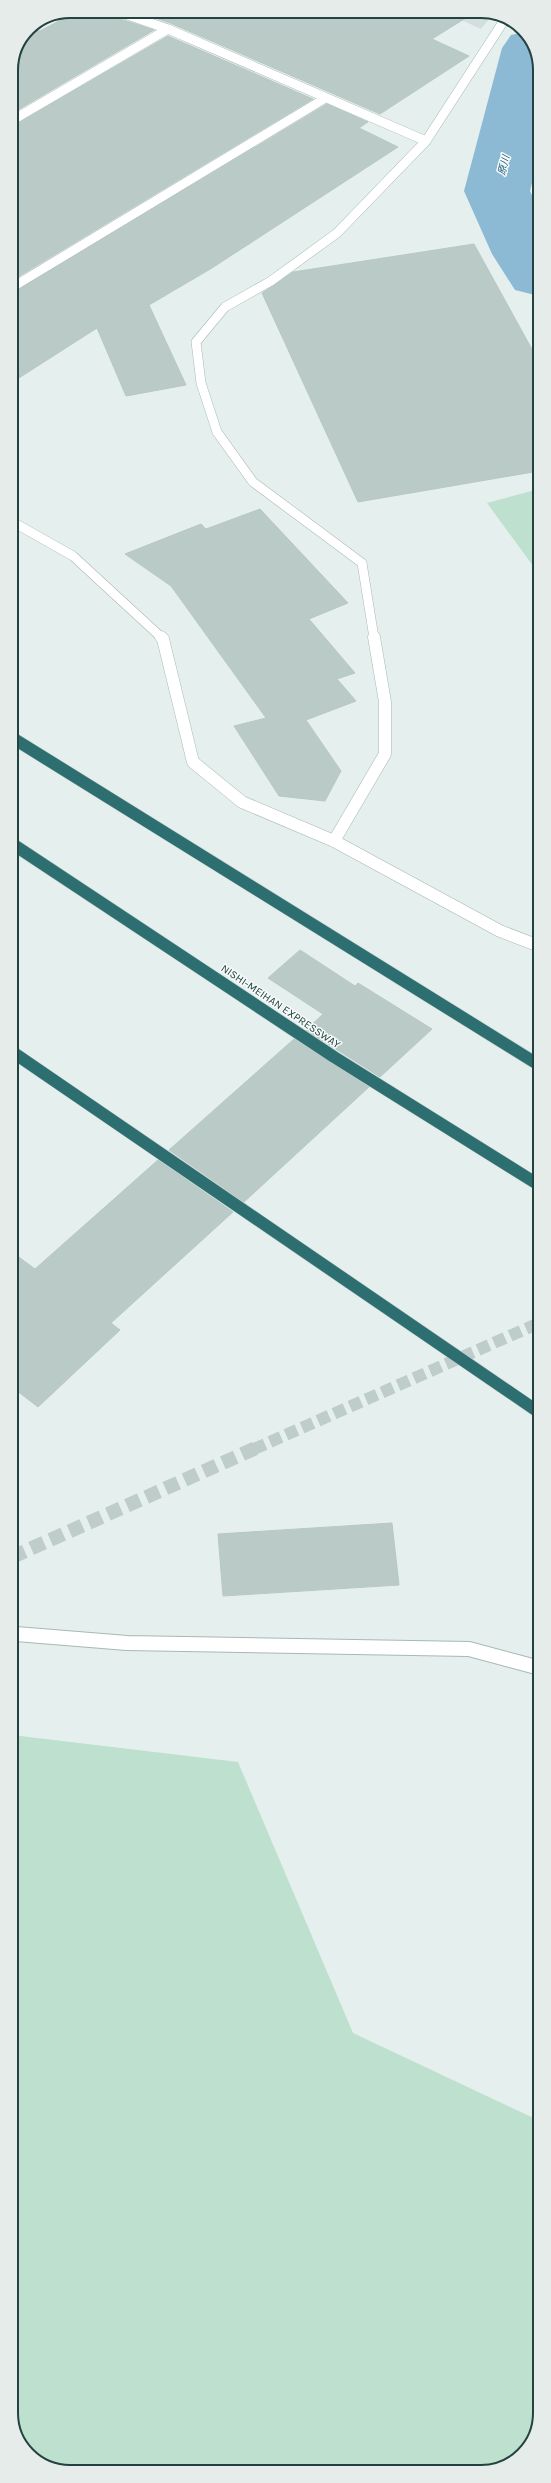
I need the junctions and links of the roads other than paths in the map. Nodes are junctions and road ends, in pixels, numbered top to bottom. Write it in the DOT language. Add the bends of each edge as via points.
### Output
graph roads {
  1 [pos="136,18"];
  2 [pos="503,23"];
  3 [pos="168,29"];
  4 [pos="324,98"];
  5 [pos="18,117"];
  6 [pos="426,141"];
  7 [pos="18,284"];
  8 [pos="18,526"];
  9 [pos="18,741"];
  10 [pos="334,841"];
  11 [pos="18,848"];
  12 [pos="533,944"];
  13 [pos="18,1055"];
  14 [pos="533,1061"];
  15 [pos="533,1181"];
  16 [pos="533,1408"];
  17 [pos="18,1634"];
  18 [pos="533,1666"];
  1 -- 3 [label="street"];
  2 -- 6 [label="street"];
  3 -- 4 [label="street"];
  3 -- 5 [label="street"];
  4 -- 6 [label="street"];
  4 -- 7 [label="street"];
  6 -- 10 [label="street" via="337,233 271,280 225,307 196,342 201,383 217,432 253,482 362,563 385,702 385,754"];
  8 -- 10 [label="street" via="73,556 163,640 193,762 242,802"];
  9 -- 14 [label="highway"];
  10 -- 12 [label="street" via="500,931"];
  11 -- 15 [label="highway, NISHI-MEIHAN EXPRESSWAY" via="334,1057"];
  13 -- 16 [label="highway"];
  17 -- 18 [label="street" via="127,1643 469,1649"];
}
